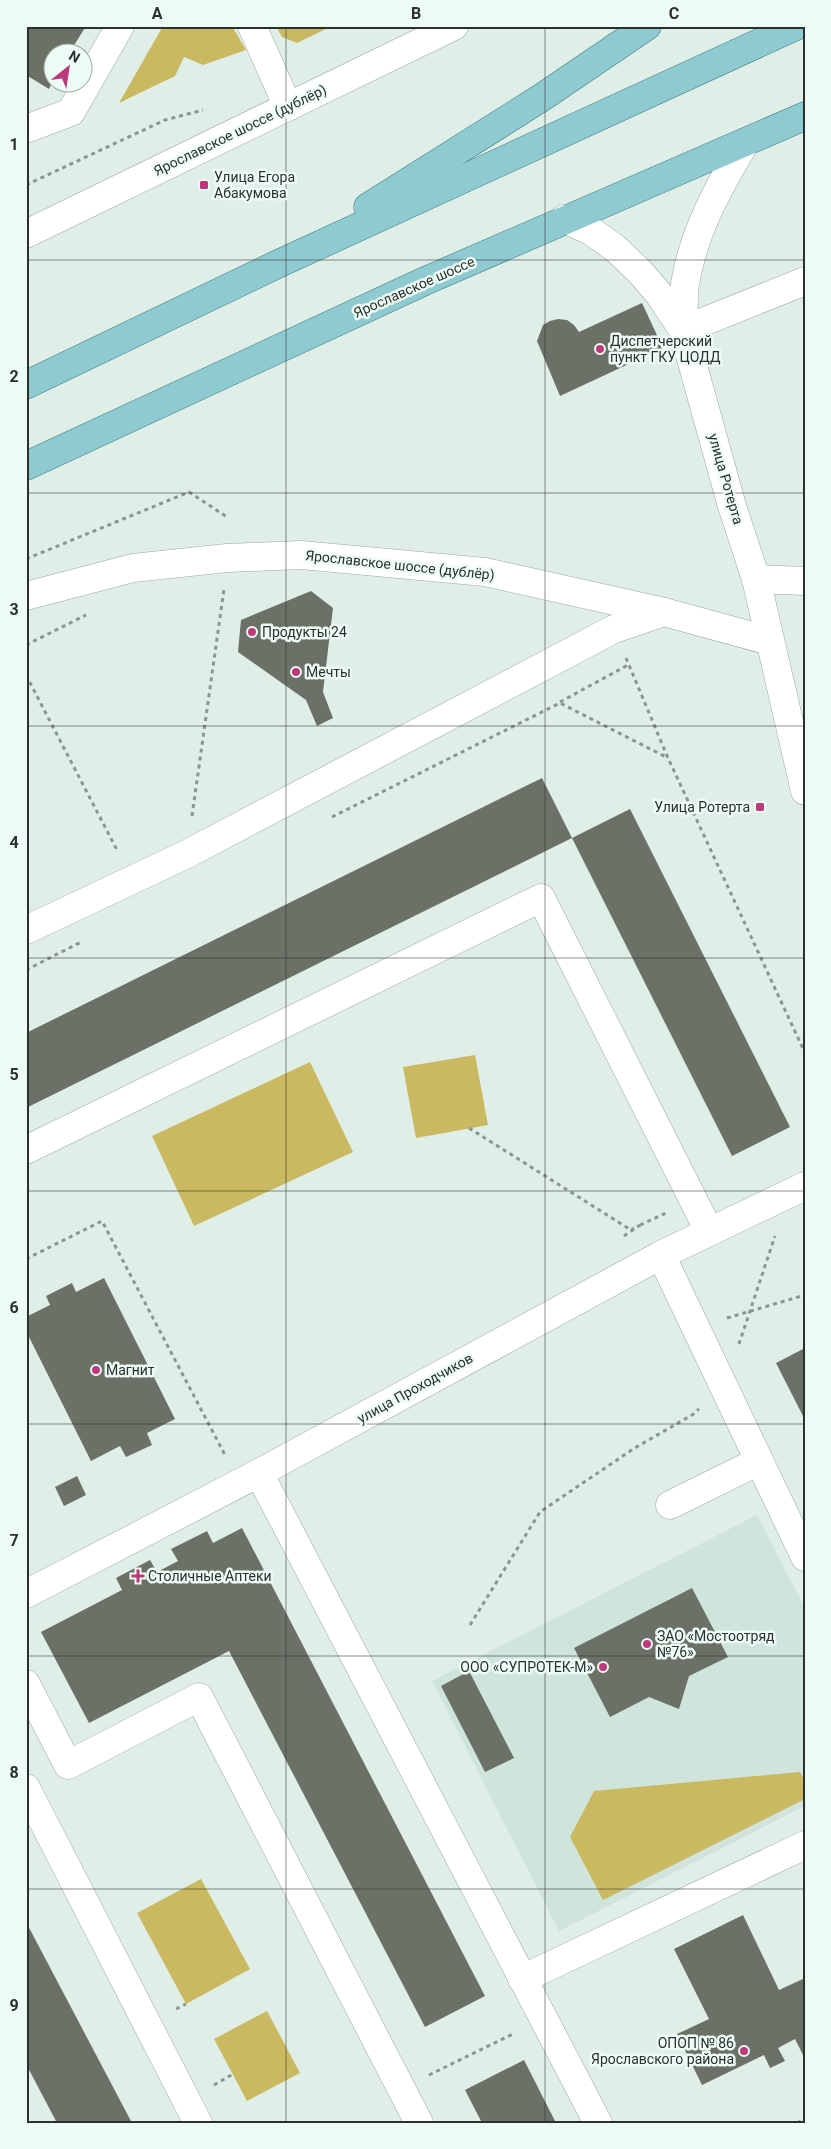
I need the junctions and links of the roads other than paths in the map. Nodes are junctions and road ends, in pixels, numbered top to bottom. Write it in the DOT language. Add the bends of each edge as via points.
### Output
graph roads {
  1 [pos="120,26"];
  2 [pos="252,26"];
  3 [pos="454,26"];
  4 [pos="647,26"];
  5 [pos="796,26"];
  6 [pos="288,107"];
  7 [pos="805,116"];
  8 [pos="805,126"];
  9 [pos="26,129"];
  10 [pos="745,143"];
  11 [pos="564,219"];
  12 [pos="26,234"];
  13 [pos="280,262"];
  14 [pos="805,281"];
  15 [pos="683,330"];
  16 [pos="26,385"];
  17 [pos="26,466"];
  18 [pos="756,579"];
  19 [pos="805,581"];
  20 [pos="26,596"];
  21 [pos="664,612"];
  22 [pos="770,641"];
  23 [pos="805,791"];
  24 [pos="26,930"];
  25 [pos="26,1150"];
  26 [pos="799,1193"];
  27 [pos="709,1231"];
  28 [pos="660,1255"];
  29 [pos="759,1461"];
  30 [pos="259,1473"];
  31 [pos="670,1505"];
  32 [pos="805,1557"];
  33 [pos="26,1594"];
  34 [pos="26,1684"];
  35 [pos="26,1788"];
  36 [pos="805,1845"];
  37 [pos="522,1979"];
  38 [pos="198,2123"];
  39 [pos="419,2123"];
  40 [pos="598,2123"];
  1 -- 9 [label="street" via="70,112"];
  2 -- 6 [label="street"];
  3 -- 6 [label="street, Ярославское шоссе (дублёр)"];
  4 -- 13 [label="main road" via="541,98"];
  5 -- 13 [label="main road"];
  6 -- 12 [label="street, Ярославское шоссе (дублёр)"];
  7 -- 10 [label="main road, Ярославское шоссе"];
  8 -- 10 [label="main road"];
  10 -- 11 [label="main road, Ярославское шоссе"];
  10 -- 15 [label="street" via="721,183 695,244 685,284"];
  11 -- 15 [label="street, улица Ротерта" via="591,231 615,248 653,287"];
  11 -- 17 [label="main road, Ярославское шоссе"];
  13 -- 16 [label="main road"];
  14 -- 15 [label="street"];
  15 -- 18 [label="street, улица Ротерта"];
  18 -- 19 [label="street"];
  18 -- 22 [label="street, улица Ротерта"];
  20 -- 21 [label="street, Ярославское шоссе (дублёр)" via="133,568 226,558 301,555 485,572"];
  21 -- 22 [label="street, Ярославское шоссе (дублёр)"];
  21 -- 24 [label="street" via="614,629 187,854"];
  22 -- 23 [label="street, улица Ротерта"];
  25 -- 27 [label="street" via="541,898"];
  26 -- 27 [label="street, улица Проходчиков"];
  27 -- 28 [label="street, улица Проходчиков"];
  28 -- 29 [label="street"];
  28 -- 30 [label="street, улица Проходчиков"];
  29 -- 31 [label="street"];
  29 -- 32 [label="street"];
  30 -- 33 [label="street, улица Проходчиков"];
  30 -- 37 [label="street"];
  34 -- 39 [label="street" via="68,1765 199,1697"];
  35 -- 38 [label="street"];
  36 -- 37 [label="street"];
  37 -- 40 [label="street"];
}
